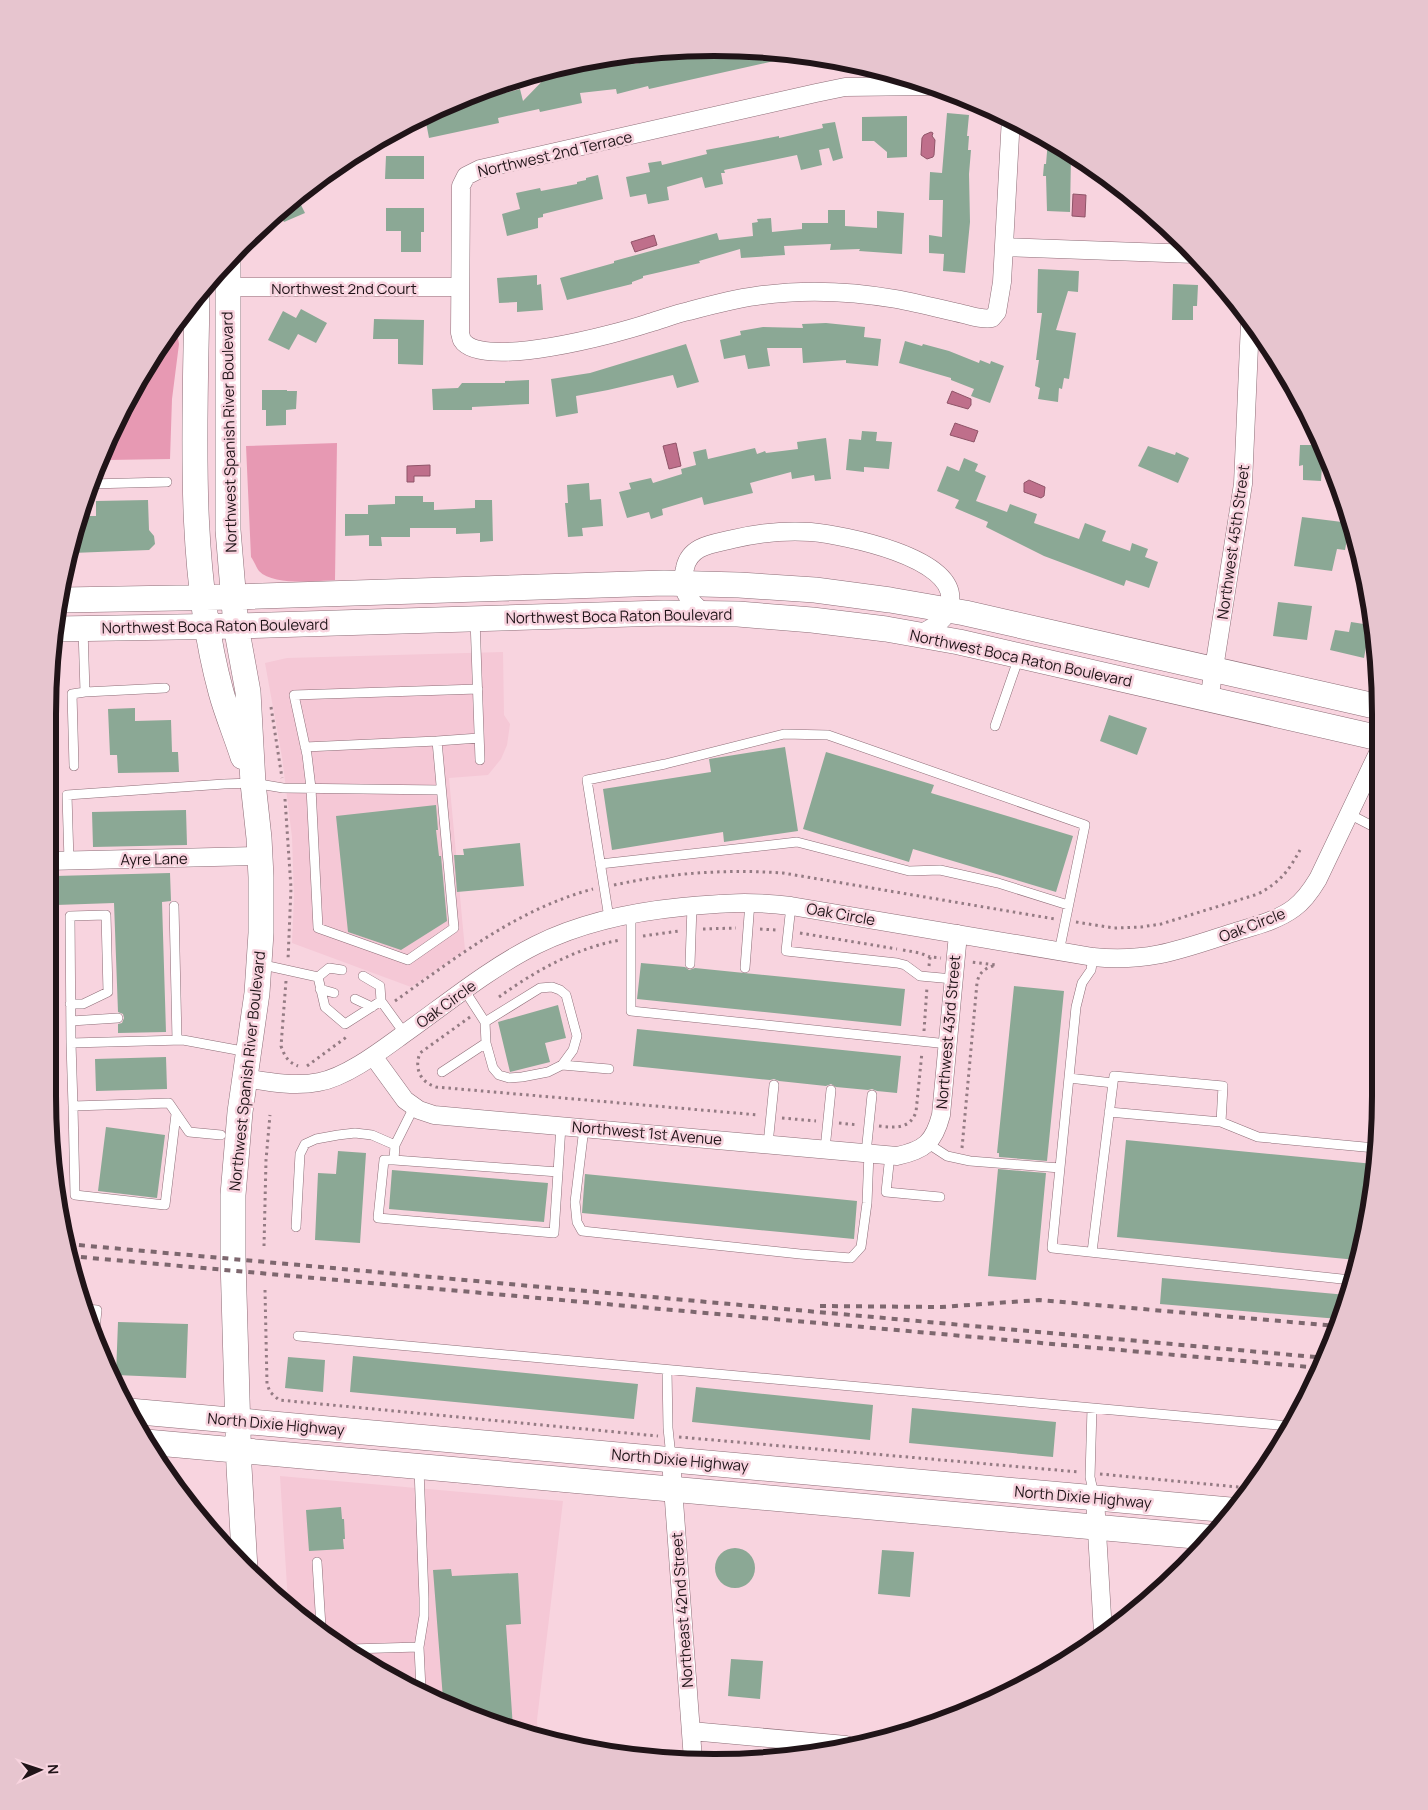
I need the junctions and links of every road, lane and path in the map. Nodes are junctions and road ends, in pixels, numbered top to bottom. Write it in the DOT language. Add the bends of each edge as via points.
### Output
graph roads {
  1 [pos="909,86"];
  2 [pos="1010,127"];
  3 [pos="1004,247"];
  4 [pos="1183,254"];
  5 [pos="228,271"];
  6 [pos="228,287"];
  7 [pos="459,287"];
  8 [pos="192,314"];
  9 [pos="1250,333"];
  10 [pos="167,482"];
  11 [pos="98,484"];
  12 [pos="682,584"];
  13 [pos="203,596"];
  14 [pos="234,597"];
  15 [pos="67,600"];
  16 [pos="949,610"];
  17 [pos="704,614"];
  18 [pos="475,619"];
  19 [pos="236,626"];
  20 [pos="208,627"];
  21 [pos="62,629"];
  22 [pos="83,629"];
  23 [pos="918,635"];
  24 [pos="1019,656"];
  25 [pos="1214,669"];
  26 [pos="165,688"];
  27 [pos="478,689"];
  28 [pos="85,692"];
  29 [pos="1209,700"];
  30 [pos="270,702"];
  31 [pos="1372,705"];
  32 [pos="995,726"];
  33 [pos="1372,736"];
  34 [pos="480,738"];
  35 [pos="437,741"];
  36 [pos="305,747"];
  37 [pos="480,760"];
  38 [pos="74,766"];
  39 [pos="1372,774"];
  40 [pos="253,783"];
  41 [pos="283,788"];
  42 [pos="311,788"];
  43 [pos="441,790"];
  44 [pos="1349,814"];
  45 [pos="1372,826"];
  46 [pos="260,856"];
  47 [pos="69,860"];
  48 [pos="56,861"];
  49 [pos="600,864"];
  50 [pos="750,902"];
  51 [pos="1068,905"];
  52 [pos="174,906"];
  53 [pos="692,906"];
  54 [pos="791,906"];
  55 [pos="631,914"];
  56 [pos="609,918"];
  57 [pos="958,934"];
  58 [pos="1059,952"];
  59 [pos="1093,957"];
  60 [pos="955,960"];
  61 [pos="259,964"];
  62 [pos="690,964"];
  63 [pos="745,968"];
  64 [pos="287,970"];
  65 [pos="342,970"];
  66 [pos="363,976"];
  67 [pos="318,977"];
  68 [pos="928,977"];
  69 [pos="953,979"];
  70 [pos="320,989"];
  71 [pos="464,990"];
  72 [pos="334,993"];
  73 [pos="355,999"];
  74 [pos="381,1001"];
  75 [pos="70,1004"];
  76 [pos="372,1007"];
  77 [pos="478,1012"];
  78 [pos="175,1016"];
  79 [pos="166,1017"];
  80 [pos="118,1018"];
  81 [pos="71,1021"];
  82 [pos="485,1022"];
  83 [pos="405,1034"];
  84 [pos="177,1040"];
  85 [pos="923,1041"];
  86 [pos="71,1043"];
  87 [pos="486,1043"];
  88 [pos="948,1044"];
  89 [pos="281,1046"];
  90 [pos="248,1052"];
  91 [pos="373,1056"];
  92 [pos="562,1065"];
  93 [pos="610,1069"];
  94 [pos="442,1072"];
  95 [pos="244,1078"];
  96 [pos="1069,1078"];
  97 [pos="1113,1083"];
  98 [pos="774,1085"];
  99 [pos="831,1090"];
  100 [pos="872,1095"];
  101 [pos="73,1106"];
  102 [pos="414,1107"];
  103 [pos="1109,1112"];
  104 [pos="176,1114"];
  105 [pos="270,1115"];
  106 [pos="771,1116"];
  107 [pos="828,1122"];
  108 [pos="1221,1122"];
  109 [pos="561,1126"];
  110 [pos="869,1126"];
  111 [pos="584,1128"];
  112 [pos="221,1135"];
  113 [pos="932,1137"];
  114 [pos="768,1144"];
  115 [pos="395,1145"];
  116 [pos="1369,1147"];
  117 [pos="825,1149"];
  118 [pos="867,1153"];
  119 [pos="890,1155"];
  120 [pos="961,1159"];
  121 [pos="394,1160"];
  122 [pos="1060,1168"];
  123 [pos="558,1172"];
  124 [pos="940,1197"];
  125 [pos="296,1226"];
  126 [pos="264,1246"];
  127 [pos="1092,1252"];
  128 [pos="1345,1279"];
  129 [pos="265,1290"];
  130 [pos="92,1310"];
  131 [pos="96,1320"];
  132 [pos="298,1336"];
  133 [pos="667,1370"];
  134 [pos="1092,1408"];
  135 [pos="137,1412"];
  136 [pos="238,1420"];
  137 [pos="1284,1425"];
  138 [pos="155,1443"];
  139 [pos="670,1448"];
  140 [pos="238,1450"];
  141 [pos="419,1466"];
  142 [pos="1090,1473"];
  143 [pos="1242,1487"];
  144 [pos="672,1488"];
  145 [pos="1095,1498"];
  146 [pos="1225,1510"];
  147 [pos="1096,1528"];
  148 [pos="1203,1537"];
  149 [pos="243,1555"];
  150 [pos="317,1562"];
  151 [pos="321,1623"];
  152 [pos="1103,1626"];
  153 [pos="419,1647"];
  154 [pos="358,1649"];
  155 [pos="422,1685"];
  156 [pos="691,1731"];
  157 [pos="828,1743"];
  158 [pos="692,1753"];
  1 -- 7 [label="street, Northwest 2nd Terrace" via="845,87 480,169 466,176 461,186"];
  2 -- 3 [label="street"];
  3 -- 4 [label="street"];
  3 -- 7 [label="street, Northwest 2nd Terrace" via="998,312 992,318 864,294 802,292 723,302 572,343 509,353 485,351 462,341"];
  5 -- 6 [label="main road, Northwest Spanish River Boulevard"];
  6 -- 7 [label="street, Northwest 2nd Court"];
  6 -- 14 [label="main road, Northwest Spanish River Boulevard" via="227,499"];
  8 -- 13 [label="main road, Northwest Spanish River Boulevard" via="196,496"];
  9 -- 25 [label="street, Northwest 45th Street" via="1243,484"];
  10 -- 11 [label="lane"];
  12 -- 14 [label="main road, Northwest Boca Raton Boulevard"];
  12 -- 16 [label="main road, Northwest Boca Raton Boulevard" via="815,590"];
  12 -- 16 [label="street" via="686,564 692,554 703,547 770,532 812,532 885,548 932,568 950,592"];
  12 -- 17 [label="street" via="686,595"];
  13 -- 14 [label="main road, Northwest Boca Raton Boulevard"];
  13 -- 15 [label="main road, Northwest Boca Raton Boulevard"];
  13 -- 20 [label="main road, Northwest Spanish River Boulevard"];
  14 -- 19 [label="main road, Northwest Spanish River Boulevard"];
  16 -- 23 [label="street" via="943,620"];
  16 -- 25 [label="main road, Northwest Boca Raton Boulevard"];
  17 -- 18 [label="main road, Northwest Boca Raton Boulevard"];
  17 -- 23 [label="main road, Northwest Boca Raton Boulevard" via="812,620"];
  18 -- 19 [label="main road, Northwest Boca Raton Boulevard"];
  18 -- 27 [label="lane"];
  19 -- 20 [label="main road, Northwest Boca Raton Boulevard"];
  19 -- 40 [label="main road, Northwest Spanish River Boulevard" via="248,692"];
  20 -- 22 [label="main road, Northwest Boca Raton Boulevard"];
  20 -- 40 [label="main road, Northwest Spanish River Boulevard" via="221,694"];
  21 -- 22 [label="main road, Northwest Boca Raton Boulevard"];
  22 -- 28 [label="lane"];
  23 -- 24 [label="main road, Northwest Boca Raton Boulevard"];
  24 -- 29 [label="main road, Northwest Boca Raton Boulevard"];
  24 -- 32 [label="lane"];
  25 -- 29 [label="street, Northwest 45th Street"];
  25 -- 31 [label="main road, Northwest Boca Raton Boulevard"];
  26 -- 28 [label="lane"];
  27 -- 34 [label="lane"];
  27 -- 36 [label="lane" via="294,695"];
  28 -- 38 [label="lane" via="72,694"];
  29 -- 33 [label="main road, Northwest Boca Raton Boulevard"];
  30 -- 41 [label="path"];
  34 -- 35 [label="lane"];
  34 -- 37 [label="lane"];
  35 -- 36 [label="lane"];
  35 -- 43 [label="lane"];
  36 -- 42 [label="lane"];
  39 -- 44 [label="street, Oak Circle"];
  40 -- 41 [label="lane"];
  40 -- 46 [label="main road, Northwest Spanish River Boulevard"];
  40 -- 47 [label="lane" via="67,795"];
  41 -- 42 [label="lane"];
  41 -- 64 [label="path" via="291,888"];
  42 -- 43 [label="lane"];
  42 -- 43 [label="lane" via="318,928 408,960 454,928"];
  44 -- 45 [label="lane"];
  44 -- 59 [label="street, Oak Circle" via="1309,894 1280,917 1160,955 1127,959"];
  46 -- 47 [label="street, Ayre Lane"];
  46 -- 61 [label="main road, Northwest Spanish River Boulevard"];
  47 -- 48 [label="street, Ayre Lane"];
  49 -- 51 [label="lane" via="798,842 910,871 940,870 998,883"];
  49 -- 51 [label="lane" via="587,780 784,734 828,735 1085,824"];
  49 -- 56 [label="lane"];
  50 -- 53 [label="street, Oak Circle"];
  50 -- 54 [label="street, Oak Circle"];
  50 -- 63 [label="lane"];
  51 -- 58 [label="lane"];
  52 -- 78 [label="lane"];
  53 -- 55 [label="street, Oak Circle"];
  53 -- 62 [label="lane"];
  54 -- 57 [label="street, Oak Circle"];
  54 -- 68 [label="lane" via="786,951 897,963"];
  55 -- 56 [label="street, Oak Circle"];
  55 -- 85 [label="lane" via="631,1011"];
  56 -- 71 [label="street, Oak Circle" via="536,945"];
  57 -- 58 [label="street, Oak Circle"];
  57 -- 60 [label="street, Northwest 43rd Street"];
  58 -- 59 [label="street, Oak Circle"];
  59 -- 96 [label="lane" via="1091,970 1078,993"];
  60 -- 68 [label="path" via="930,957"];
  60 -- 69 [label="street, Northwest 43rd Street"];
  60 -- 120 [label="path" via="996,965 978,976"];
  61 -- 64 [label="lane"];
  61 -- 90 [label="main road, Northwest Spanish River Boulevard"];
  64 -- 67 [label="lane"];
  64 -- 89 [label="path"];
  65 -- 67 [label="lane" via="329,968"];
  66 -- 74 [label="lane" via="380,986"];
  67 -- 70 [label="lane"];
  68 -- 69 [label="lane"];
  68 -- 85 [label="path"];
  69 -- 88 [label="street, Northwest 43rd Street"];
  70 -- 72 [label="lane"];
  70 -- 76 [label="lane" via="325,1007 345,1024"];
  71 -- 77 [label="lane"];
  71 -- 83 [label="street, Oak Circle"];
  73 -- 76 [label="lane"];
  74 -- 76 [label="lane"];
  74 -- 83 [label="lane"];
  75 -- 75 [label="lane" via="70,916 106,914 108,992 83,1004"];
  75 -- 81 [label="lane"];
  77 -- 82 [label="lane"];
  77 -- 106 [label="path" via="420,1053 417,1067 428,1084"];
  78 -- 79 [label="lane"];
  78 -- 84 [label="lane"];
  80 -- 81 [label="lane"];
  81 -- 86 [label="lane"];
  82 -- 87 [label="lane"];
  82 -- 92 [label="lane" via="540,988 560,990 566,995 577,1036 573,1050"];
  83 -- 91 [label="street, Oak Circle"];
  84 -- 86 [label="lane"];
  84 -- 90 [label="lane"];
  85 -- 88 [label="lane"];
  85 -- 110 [label="path" via="913,1118 897,1128"];
  86 -- 101 [label="lane"];
  87 -- 92 [label="lane" via="494,1068 499,1075 509,1078 548,1072"];
  87 -- 94 [label="lane"];
  88 -- 113 [label="street, Northwest 43rd Street" via="941,1115"];
  90 -- 95 [label="main road, Northwest Spanish River Boulevard"];
  91 -- 95 [label="street, Oak Circle" via="338,1076 320,1082 282,1083"];
  91 -- 102 [label="street"];
  92 -- 93 [label="lane"];
  95 -- 136 [label="main road, Northwest Spanish River Boulevard" via="233,1195"];
  96 -- 97 [label="lane"];
  96 -- 122 [label="lane"];
  97 -- 103 [label="lane"];
  97 -- 108 [label="lane" via="1114,1076 1223,1086"];
  98 -- 106 [label="lane"];
  99 -- 107 [label="lane"];
  100 -- 110 [label="lane"];
  101 -- 104 [label="lane" via="169,1103"];
  101 -- 104 [label="lane" via="75,1195 165,1205"];
  102 -- 109 [label="street, Northwest 1st Avenue" via="434,1114"];
  102 -- 115 [label="lane"];
  103 -- 108 [label="lane"];
  103 -- 127 [label="lane"];
  104 -- 112 [label="lane" via="189,1132"];
  105 -- 126 [label="path"];
  106 -- 107 [label="path"];
  106 -- 114 [label="lane"];
  107 -- 110 [label="path"];
  107 -- 117 [label="lane"];
  108 -- 116 [label="lane" via="1258,1137"];
  109 -- 111 [label="street, Northwest 1st Avenue"];
  109 -- 123 [label="lane"];
  110 -- 118 [label="lane"];
  111 -- 114 [label="street, Northwest 1st Avenue"];
  111 -- 118 [label="lane" via="575,1202 577,1222 582,1231 800,1254 851,1258 860,1247 867,1204"];
  113 -- 119 [label="street, Northwest 1st Avenue" via="913,1152"];
  113 -- 120 [label="lane" via="947,1156"];
  114 -- 117 [label="street, Northwest 1st Avenue"];
  115 -- 121 [label="lane"];
  115 -- 125 [label="lane" via="372,1135 355,1133 305,1144 300,1154"];
  117 -- 118 [label="street, Northwest 1st Avenue"];
  118 -- 119 [label="street, Northwest 1st Avenue"];
  119 -- 124 [label="lane" via="886,1192"];
  120 -- 122 [label="lane"];
  121 -- 123 [label="lane"];
  121 -- 123 [label="lane" via="384,1160 378,1218 554,1233"];
  122 -- 127 [label="lane" via="1052,1248"];
  127 -- 128 [label="lane"];
  129 -- 139 [label="path" via="267,1384 279,1400"];
  130 -- 131 [label="lane" via="97,1310"];
  132 -- 133 [label="lane"];
  133 -- 134 [label="lane"];
  133 -- 139 [label="lane"];
  134 -- 137 [label="lane"];
  134 -- 142 [label="lane"];
  135 -- 136 [label="main road, North Dixie Highway"];
  136 -- 139 [label="main road, North Dixie Highway"];
  136 -- 140 [label="main road, Northwest Spanish River Boulevard"];
  138 -- 140 [label="main road, North Dixie Highway"];
  139 -- 142 [label="path"];
  139 -- 144 [label="street, Northeast 42nd Street"];
  139 -- 145 [label="main road, North Dixie Highway"];
  140 -- 141 [label="main road, North Dixie Highway"];
  140 -- 149 [label="main road, Northwest Spanish River Boulevard"];
  141 -- 144 [label="main road, North Dixie Highway"];
  141 -- 153 [label="lane" via="424,1616"];
  142 -- 143 [label="path"];
  142 -- 145 [label="lane"];
  144 -- 147 [label="main road, North Dixie Highway"];
  144 -- 156 [label="street, Northeast 42nd Street"];
  145 -- 146 [label="main road, North Dixie Highway"];
  145 -- 147 [label="street"];
  147 -- 148 [label="main road, North Dixie Highway"];
  147 -- 152 [label="street"];
  150 -- 151 [label="lane"];
  153 -- 154 [label="lane"];
  153 -- 155 [label="lane"];
  156 -- 157 [label="street"];
  156 -- 158 [label="street, Northeast 42nd Street"];
}
